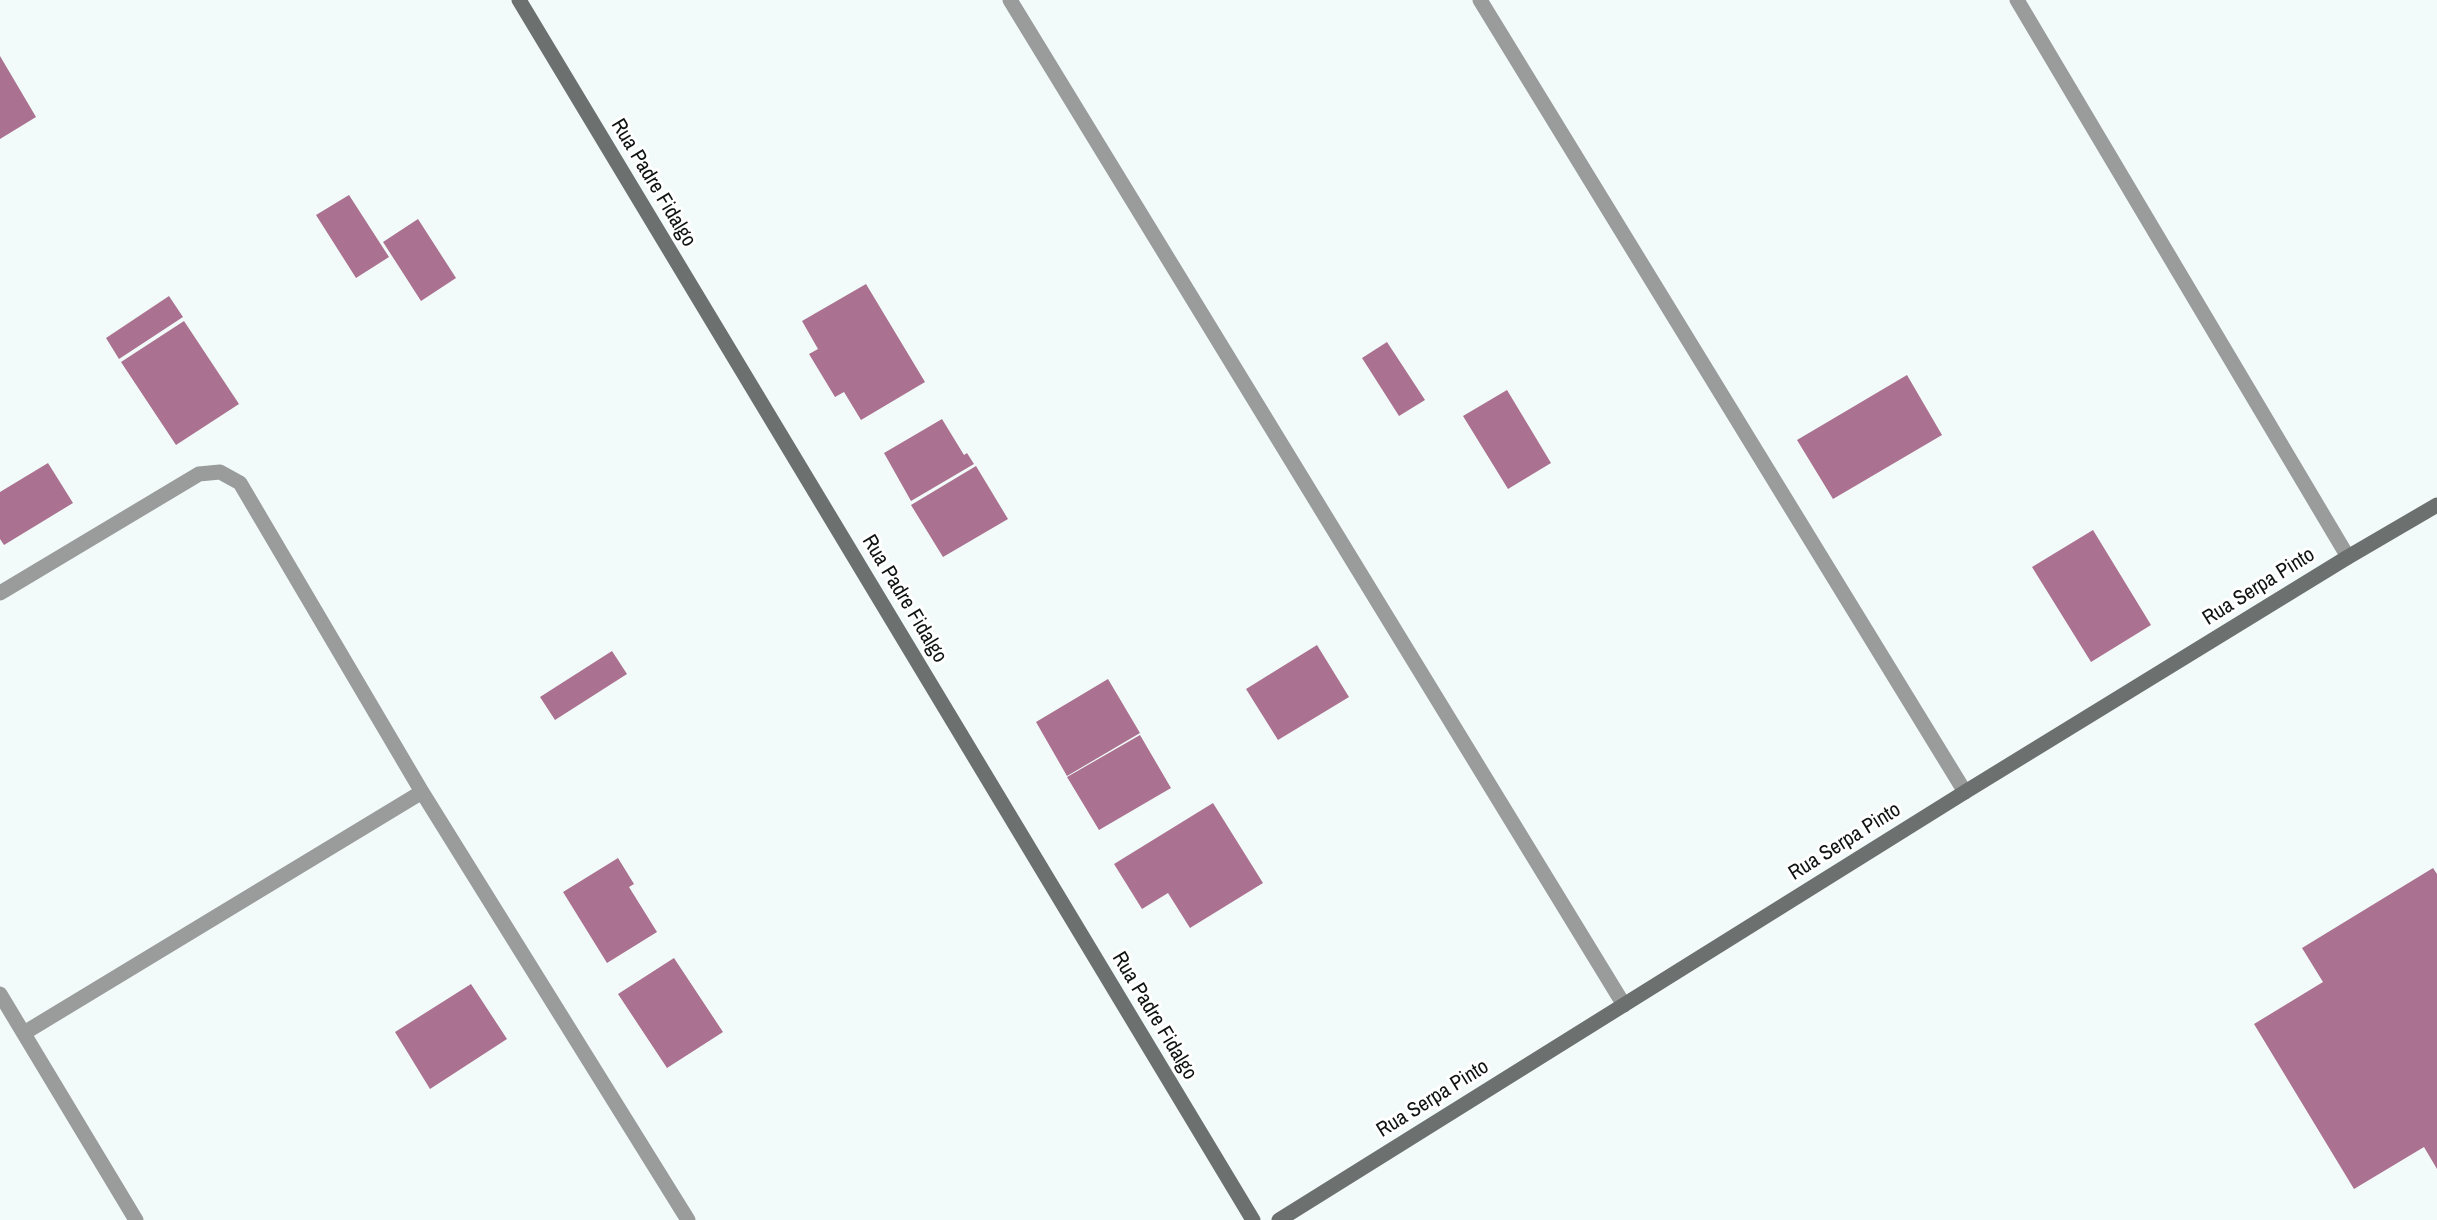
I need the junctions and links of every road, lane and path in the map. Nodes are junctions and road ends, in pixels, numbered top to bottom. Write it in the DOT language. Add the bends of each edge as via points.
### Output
graph roads {
  1 [pos="519,0"];
  2 [pos="1010,0"];
  3 [pos="1480,0"];
  4 [pos="2017,0"];
  5 [pos="2437,505"];
  6 [pos="2348,557"];
  7 [pos="0,593"];
  8 [pos="422,792"];
  9 [pos="1965,792"];
  10 [pos="0,994"];
  11 [pos="1624,1005"];
  12 [pos="24,1033"];
  13 [pos="135,1220"];
  14 [pos="688,1220"];
  15 [pos="1252,1220"];
  16 [pos="1279,1220"];
  1 -- 15 [label="street, Rua Padre Fidalgo"];
  2 -- 11 [label="street"];
  3 -- 9 [label="street"];
  4 -- 6 [label="street"];
  5 -- 6 [label="street, Rua Serpa Pinto"];
  6 -- 9 [label="street, Rua Serpa Pinto"];
  7 -- 8 [label="street" via="199,474 220,472 240,483"];
  8 -- 12 [label="street"];
  8 -- 14 [label="street"];
  9 -- 11 [label="street, Rua Serpa Pinto"];
  10 -- 12 [label="street"];
  11 -- 16 [label="street, Rua Serpa Pinto"];
  12 -- 13 [label="street"];
}
